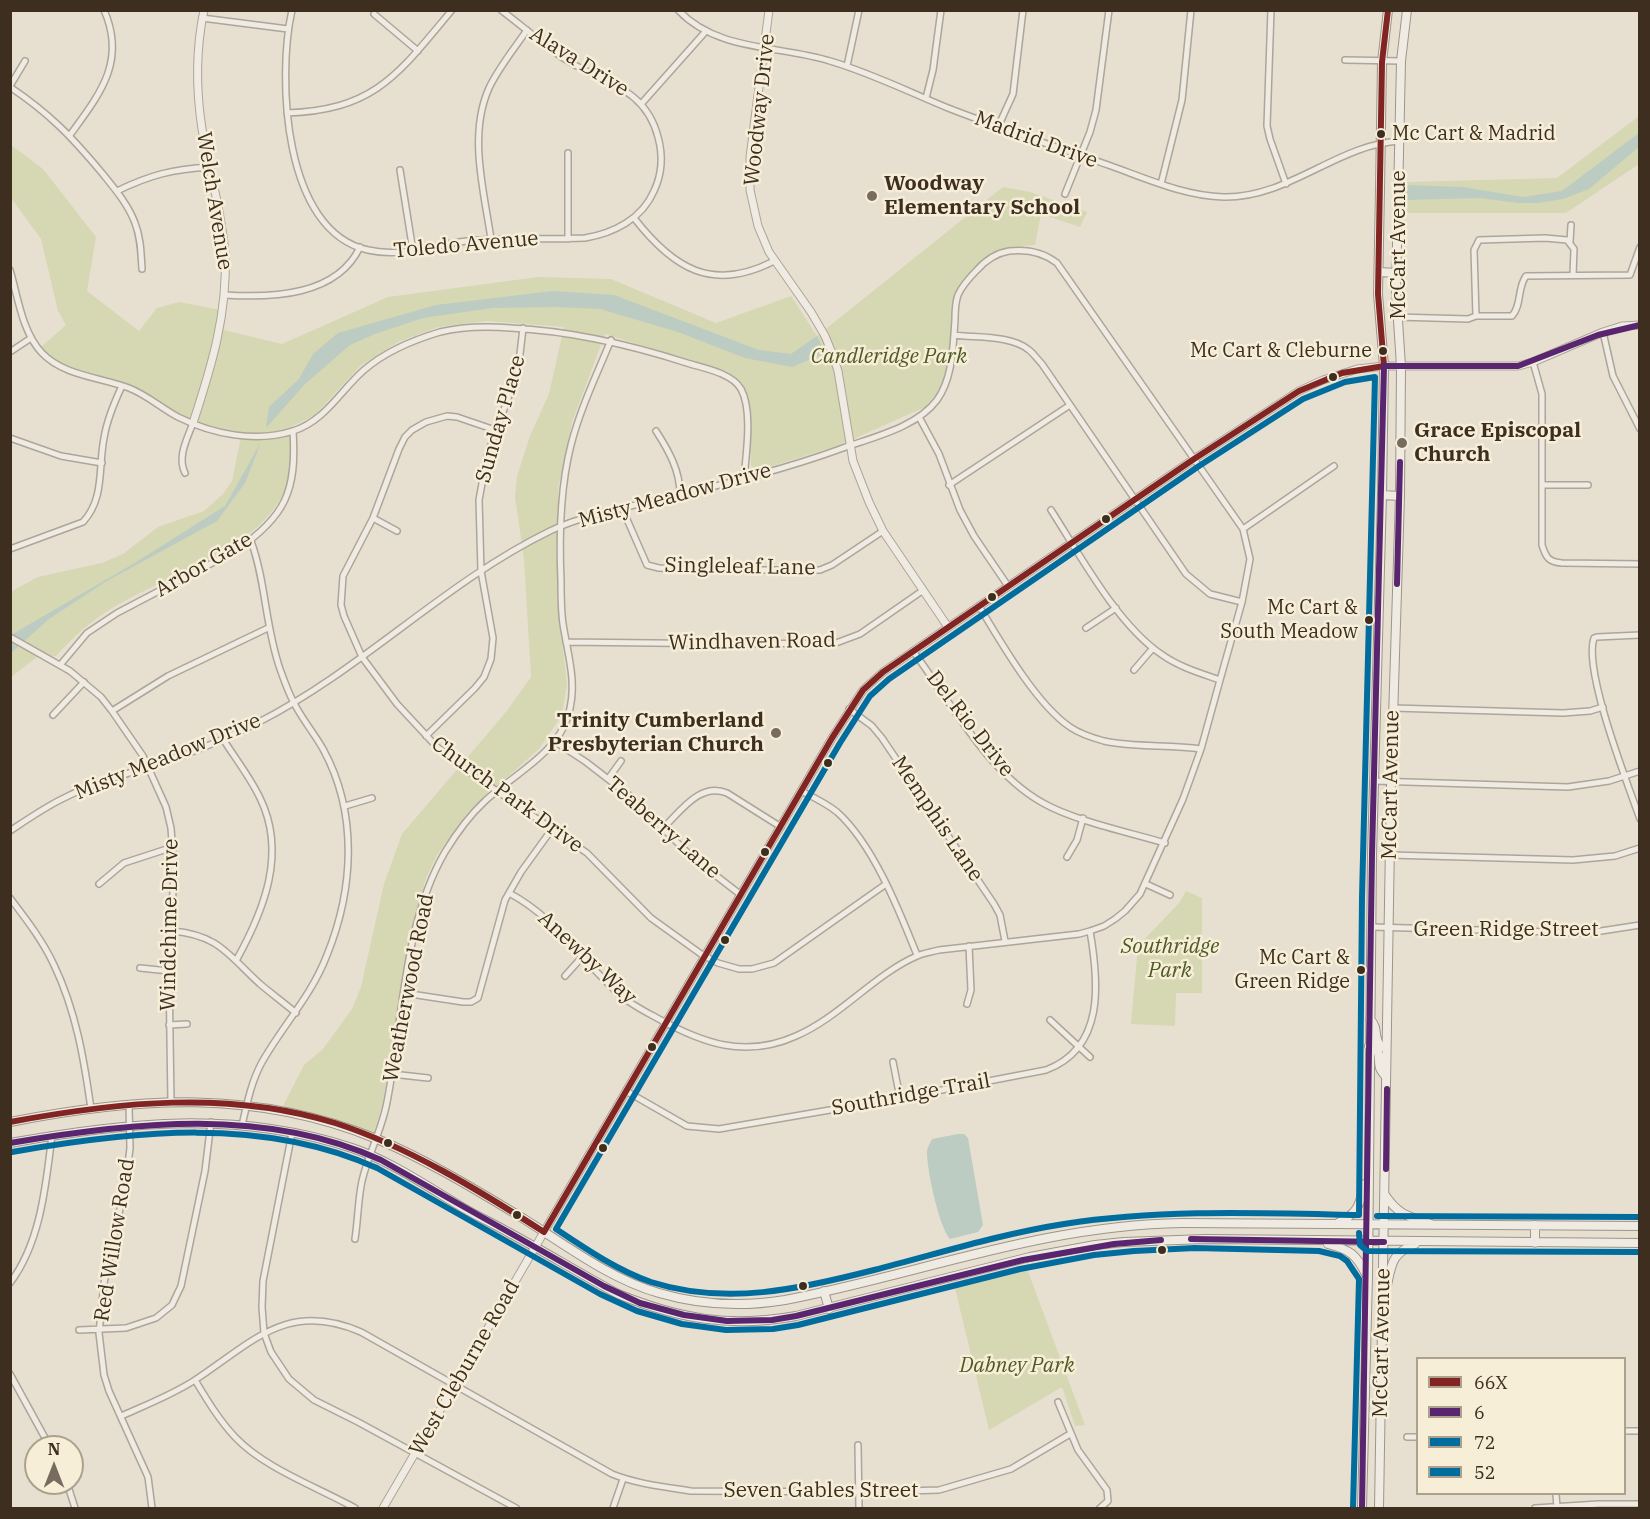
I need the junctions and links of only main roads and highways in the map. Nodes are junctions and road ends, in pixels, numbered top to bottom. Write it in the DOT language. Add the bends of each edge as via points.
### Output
graph roads {
  1 [pos="1388,10"];
  2 [pos="1407,10"];
  3 [pos="1379,272"];
  4 [pos="1397,273"];
  5 [pos="1382,495"];
  6 [pos="1400,496"];
  7 [pos="1370,1018"];
  8 [pos="1369,1046"];
  9 [pos="1387,1047"];
  10 [pos="1387,1078"];
  11 [pos="10,1122"];
  12 [pos="11,1142"];
  13 [pos="1368,1171"];
  14 [pos="1385,1194"];
  15 [pos="1238,1224"];
  16 [pos="1338,1224"];
  17 [pos="1368,1225"];
  18 [pos="1535,1225"];
  19 [pos="1384,1226"];
  20 [pos="1439,1226"];
  21 [pos="1640,1226"];
  22 [pos="1065,1233"];
  23 [pos="1237,1240"];
  24 [pos="1315,1241"];
  25 [pos="1368,1242"];
  26 [pos="1384,1242"];
  27 [pos="1419,1242"];
  28 [pos="1535,1243"];
  29 [pos="1640,1243"];
  30 [pos="1068,1250"];
  31 [pos="1368,1277"];
  32 [pos="824,1291"];
  33 [pos="1383,1304"];
  34 [pos="829,1309"];
  35 [pos="1366,1372"];
  36 [pos="1381,1372"];
  37 [pos="1362,1509"];
  38 [pos="1379,1509"];
  1 -- 3 [label="main road, McCart Avenue" via="1382,62"];
  2 -- 4 [label="main road, McCart Avenue" via="1401,61"];
  3 -- 4 [label="main road"];
  3 -- 5 [label="main road, McCart Avenue" via="1384,366"];
  4 -- 6 [label="main road, McCart Avenue"];
  5 -- 6 [label="main road"];
  5 -- 7 [label="main road, McCart Avenue"];
  6 -- 9 [label="main road, McCart Avenue"];
  7 -- 8 [label="main road, McCart Avenue"];
  7 -- 9 [label="main road" via="1376,1026 1378,1044"];
  8 -- 10 [label="main road" via="1378,1052 1380,1069"];
  8 -- 13 [label="main road, McCart Avenue"];
  9 -- 10 [label="main road, McCart Avenue"];
  10 -- 14 [label="main road, McCart Avenue"];
  11 -- 32 [label="main road" via="129,1105 213,1101 320,1119 406,1151 596,1265 659,1293 701,1302 749,1304"];
  12 -- 34 [label="main road" via="130,1125 211,1122 292,1133 370,1156 641,1304 685,1317 723,1322 796,1317"];
  13 -- 16 [label="main road" via="1359,1208"];
  13 -- 17 [label="main road, McCart Avenue"];
  14 -- 19 [label="main road, McCart Avenue"];
  14 -- 20 [label="main road" via="1405,1216"];
  15 -- 16 [label="main road"];
  15 -- 22 [label="main road" via="1137,1224"];
  15 -- 23 [label="main road"];
  16 -- 17 [label="main road"];
  17 -- 19 [label="main road"];
  17 -- 25 [label="main road, McCart Avenue"];
  18 -- 20 [label="main road"];
  18 -- 21 [label="main road"];
  18 -- 28 [label="main road"];
  19 -- 20 [label="main road"];
  19 -- 26 [label="main road, McCart Avenue"];
  22 -- 30 [label="main road"];
  22 -- 32 [label="main road"];
  23 -- 24 [label="main road"];
  23 -- 30 [label="main road" via="1148,1240"];
  24 -- 25 [label="main road"];
  24 -- 31 [label="main road" via="1346,1249 1360,1261"];
  25 -- 26 [label="main road"];
  25 -- 31 [label="main road, McCart Avenue"];
  26 -- 27 [label="main road"];
  26 -- 33 [label="main road, McCart Avenue"];
  27 -- 28 [label="main road"];
  27 -- 33 [label="main road" via="1393,1259"];
  28 -- 29 [label="main road"];
  30 -- 34 [label="main road"];
  31 -- 35 [label="main road, McCart Avenue"];
  32 -- 34 [label="main road"];
  33 -- 36 [label="main road, McCart Avenue"];
  35 -- 36 [label="main road"];
  35 -- 37 [label="main road, McCart Avenue"];
  36 -- 38 [label="main road, McCart Avenue"];
}
